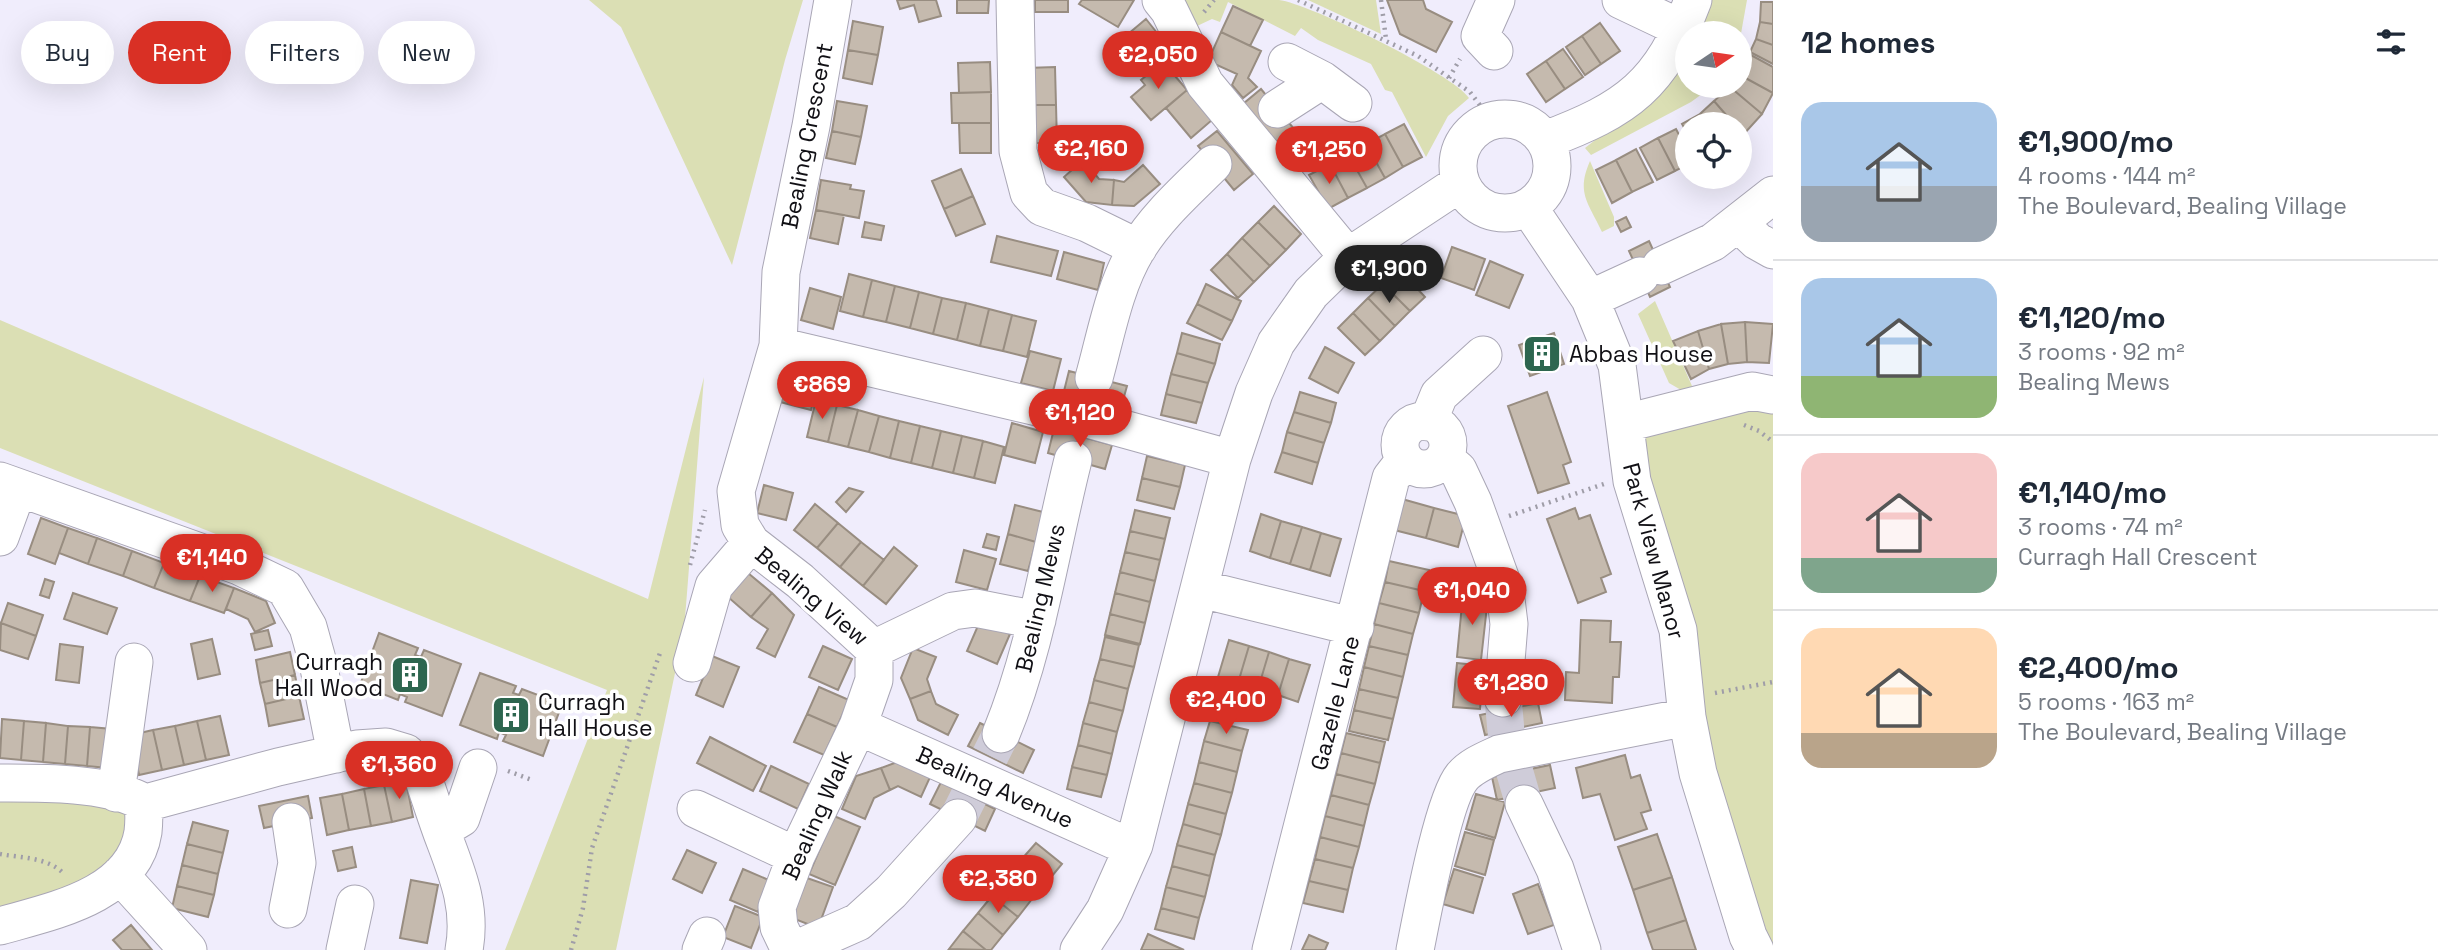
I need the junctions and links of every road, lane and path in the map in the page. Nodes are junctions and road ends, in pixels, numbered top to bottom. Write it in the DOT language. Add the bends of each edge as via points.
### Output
graph roads {
  1 [pos="833,0"];
  2 [pos="1015,0"];
  3 [pos="1161,0"];
  4 [pos="1298,0"];
  5 [pos="1381,0"];
  6 [pos="1496,0"];
  7 [pos="1621,0"];
  8 [pos="1688,15"];
  9 [pos="1386,40"];
  10 [pos="1494,51"];
  11 [pos="1287,62"];
  12 [pos="1322,80"];
  13 [pos="1353,103"];
  14 [pos="1491,120"];
  15 [pos="1246,136"];
  16 [pos="1545,140"];
  17 [pos="1460,183"];
  18 [pos="1773,195"];
  19 [pos="1529,208"];
  20 [pos="1739,224"];
  21 [pos="1138,248"];
  22 [pos="1773,250"];
  23 [pos="1348,257"];
  24 [pos="1590,299"];
  25 [pos="778,346"];
  26 [pos="1483,355"];
  27 [pos="1773,395"];
  28 [pos="1084,419"];
  29 [pos="1428,422"];
  30 [pos="1626,423"];
  31 [pos="1444,458"];
  32 [pos="1231,459"];
  33 [pos="1405,460"];
  34 [pos="1631,476"];
  35 [pos="9,485"];
  36 [pos="722,497"];
  37 [pos="1482,525"];
  38 [pos="0,537"];
  39 [pos="751,543"];
  40 [pos="687,575"];
  41 [pos="1201,589"];
  42 [pos="1037,620"];
  43 [pos="1355,627"];
  44 [pos="677,656"];
  45 [pos="134,662"];
  46 [pos="874,664"];
  47 [pos="1773,682"];
  48 [pos="1503,698"];
  49 [pos="1687,708"];
  50 [pos="858,726"];
  51 [pos="336,754"];
  52 [pos="478,768"];
  53 [pos="979,777"];
  54 [pos="0,783"];
  55 [pos="285,797"];
  56 [pos="129,798"];
  57 [pos="1524,804"];
  58 [pos="696,810"];
  59 [pos="441,830"];
  60 [pos="1134,845"];
  61 [pos="0,854"];
  62 [pos="796,856"];
  63 [pos="120,875"];
  64 [pos="85,899"];
  65 [pos="355,904"];
  66 [pos="288,908"];
  67 [pos="0,926"];
  68 [pos="188,950"];
  69 [pos="345,950"];
  70 [pos="464,950"];
  71 [pos="571,950"];
  72 [pos="792,950"];
  73 [pos="1079,950"];
  74 [pos="1271,950"];
  75 [pos="1415,950"];
  76 [pos="1582,950"];
  77 [pos="1755,950"];
  1 -- 25 [label="street, Bealing Crescent" via="781,272"];
  2 -- 21 [label="street" via="1018,151 1029,193 1042,206"];
  3 -- 15 [label="street" via="1205,84"];
  4 -- 9 [label="path"];
  5 -- 9 [label="path"];
  6 -- 10 [label="street" via="1480,36"];
  7 -- 8 [label="street"];
  8 -- 16 [label="street" via="1665,62 1646,86 1592,122"];
  9 -- 14 [label="path" via="1470,92"];
  11 -- 12 [label="street"];
  12 -- 13 [label="street"];
  12 -- 15 [label="street"];
  14 -- 16 [label="street" via="1521,121"];
  14 -- 17 [label="street" via="1477,127 1463,145 1457,167"];
  15 -- 21 [label="street, Bealing Mews" via="1163,214"];
  15 -- 23 [label="street"];
  16 -- 19 [label="street" via="1551,155 1549,185"];
  17 -- 19 [label="street" via="1475,202 1497,214"];
  17 -- 23 [label="street"];
  18 -- 20 [label="street"];
  19 -- 24 [label="street, Park View Manor"];
  20 -- 22 [label="street"];
  20 -- 24 [label="street" via="1713,242"];
  21 -- 28 [label="street, Bealing Mews" via="1123,278"];
  23 -- 32 [label="street" via="1311,293 1276,343"];
  24 -- 30 [label="street, Park View Manor" via="1618,365"];
  25 -- 28 [label="street"];
  25 -- 36 [label="street"];
  26 -- 29 [label="street" via="1439,395"];
  27 -- 30 [label="street" via="1752,391"];
  28 -- 32 [label="street"];
  28 -- 42 [label="street, Bealing Mews"];
  29 -- 31 [label="street" via="1446,436"];
  29 -- 33 [label="street" via="1412,425 1402,437"];
  30 -- 34 [label="street, Park View Manor"];
  31 -- 33 [label="street" via="1425,469"];
  31 -- 37 [label="street" via="1458,470"];
  32 -- 41 [label="street"];
  33 -- 43 [label="street, Gazelle Lane" via="1391,478"];
  34 -- 37 [label="path"];
  34 -- 49 [label="street, Park View Manor" via="1678,630"];
  35 -- 38 [label="street"];
  35 -- 51 [label="street" via="239,565 285,588 308,627"];
  36 -- 39 [label="street, Bealing View"];
  36 -- 40 [label="path"];
  37 -- 48 [label="street" via="1508,613"];
  39 -- 44 [label="street, Bealing View" via="714,586"];
  39 -- 46 [label="street, Bealing View" via="800,581"];
  41 -- 43 [label="street"];
  41 -- 60 [label="street"];
  42 -- 46 [label="street, Bealing View" via="975,608 953,611"];
  42 -- 53 [label="street, Bealing Mews" via="1017,696"];
  43 -- 74 [label="street, Gazelle Lane"];
  44 -- 71 [label="path" via="592,848"];
  45 -- 56 [label="street"];
  46 -- 50 [label="street, Bealing Walk"];
  47 -- 49 [label="path"];
  49 -- 75 [label="street" via="1510,753 1476,765 1462,777 1450,800"];
  49 -- 77 [label="street, Park View Manor" via="1714,830"];
  50 -- 53 [label="street, Bealing Avenue"];
  50 -- 62 [label="street, Bealing Walk"];
  51 -- 55 [label="street"];
  51 -- 59 [label="street" via="386,747 406,753 419,766"];
  52 -- 59 [label="street" via="461,818"];
  53 -- 60 [label="street, Bealing Avenue"];
  53 -- 72 [label="street, Bealing Walk" via="891,892 859,922"];
  54 -- 56 [label="street" via="58,785"];
  55 -- 56 [label="street"];
  55 -- 66 [label="street" via="297,863"];
  56 -- 63 [label="street" via="141,840"];
  57 -- 76 [label="street" via="1555,869"];
  58 -- 62 [label="street"];
  59 -- 70 [label="street" via="466,905"];
  60 -- 73 [label="street" via="1105,910"];
  61 -- 64 [label="path" via="25,856 59,869"];
  62 -- 72 [label="street, Bealing Walk" via="777,907 779,927"];
  63 -- 64 [label="street"];
  63 -- 68 [label="street"];
  64 -- 67 [label="street"];
  65 -- 69 [label="street"];
}
